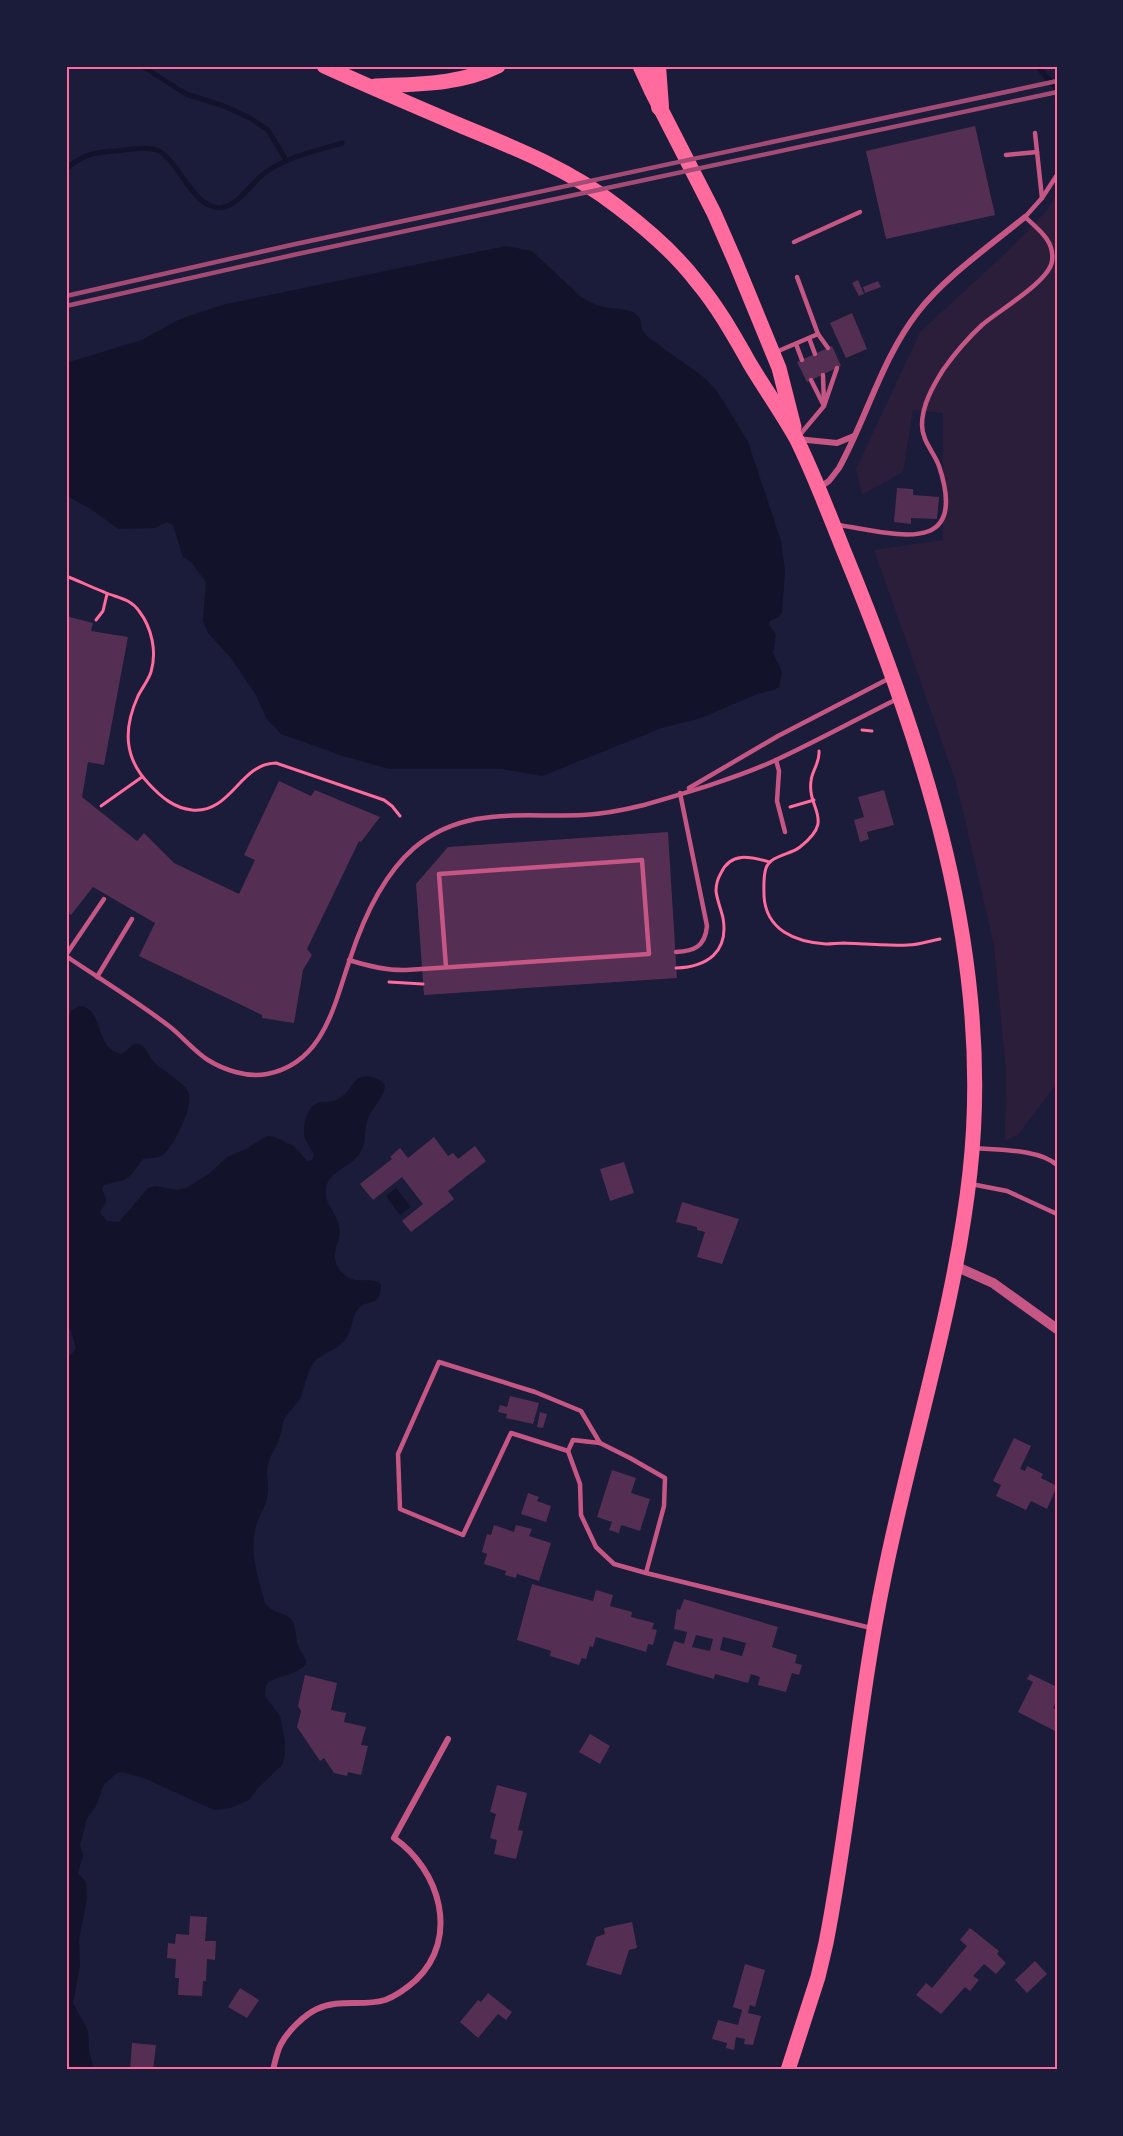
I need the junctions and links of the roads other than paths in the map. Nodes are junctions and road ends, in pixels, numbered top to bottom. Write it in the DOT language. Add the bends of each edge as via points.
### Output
graph roads {
  1 [pos="324,66"];
  2 [pos="498,66"];
  3 [pos="640,66"];
  4 [pos="657,66"];
  5 [pos="369,86"];
  6 [pos="660,107"];
  7 [pos="1035,133"];
  8 [pos="1037,152"];
  9 [pos="1006,155"];
  10 [pos="1057,175"];
  11 [pos="1042,198"];
  12 [pos="860,212"];
  13 [pos="1025,217"];
  14 [pos="794,242"];
  15 [pos="797,277"];
  16 [pos="818,334"];
  17 [pos="809,338"];
  18 [pos="796,344"];
  19 [pos="828,348"];
  20 [pos="773,353"];
  21 [pos="815,354"];
  22 [pos="802,360"];
  23 [pos="837,368"];
  24 [pos="823,375"];
  25 [pos="811,380"];
  26 [pos="824,406"];
  27 [pos="855,436"];
  28 [pos="796,439"];
  29 [pos="817,489"];
  30 [pos="833,524"];
  31 [pos="892,677"];
  32 [pos="899,698"];
  33 [pos="776,760"];
  34 [pos="680,793"];
  35 [pos="785,832"];
  36 [pos="104,899"];
  37 [pos="132,919"];
  38 [pos="676,952"];
  39 [pos="66,955"];
  40 [pos="349,960"];
  41 [pos="446,967"];
  42 [pos="97,977"];
  43 [pos="972,1148"];
  44 [pos="1057,1164"];
  45 [pos="969,1184"];
  46 [pos="1057,1214"];
  47 [pos="955,1266"];
  48 [pos="1057,1329"];
  49 [pos="600,1443"];
  50 [pos="568,1451"];
  51 [pos="646,1574"];
  52 [pos="873,1629"];
  53 [pos="448,1739"];
  54 [pos="273,2070"];
  55 [pos="788,2070"];
  1 -- 5 [label="main road"];
  2 -- 5 [label="main road" via="456,81"];
  3 -- 6 [label="main road"];
  4 -- 6 [label="highway"];
  5 -- 28 [label="main road" via="570,175 636,221 678,259 707,294"];
  6 -- 20 [label="main road" via="714,213"];
  7 -- 8 [label="lane"];
  8 -- 9 [label="lane"];
  8 -- 11 [label="lane"];
  10 -- 11 [label="lane"];
  11 -- 13 [label="lane"];
  12 -- 14 [label="lane"];
  13 -- 27 [label="street" via="946,282 920,309 890,359"];
  13 -- 30 [label="lane" via="1049,242 1051,268 964,344 942,372 924,409 923,432 943,483 945,508 941,521 930,531 912,536"];
  15 -- 16 [label="lane"];
  16 -- 17 [label="lane"];
  16 -- 19 [label="lane"];
  17 -- 18 [label="lane"];
  17 -- 21 [label="lane"];
  18 -- 20 [label="lane"];
  18 -- 22 [label="lane"];
  20 -- 28 [label="main road"];
  23 -- 26 [label="lane"];
  24 -- 26 [label="lane"];
  25 -- 26 [label="lane"];
  26 -- 28 [label="lane"];
  27 -- 28 [label="street" via="837,443"];
  27 -- 29 [label="street" via="834,476"];
  28 -- 29 [label="main road"];
  29 -- 30 [label="main road"];
  30 -- 31 [label="main road"];
  31 -- 32 [label="main road"];
  31 -- 34 [label="lane" via="777,736"];
  32 -- 33 [label="lane"];
  32 -- 43 [label="main road" via="938,822 964,943 973,1036"];
  33 -- 34 [label="lane"];
  33 -- 35 [label="lane" via="777,796"];
  34 -- 38 [label="lane" via="707,926 705,939 697,948"];
  34 -- 40 [label="lane" via="610,813 479,818 434,834 397,865 384,884"];
  36 -- 39 [label="lane"];
  37 -- 42 [label="lane"];
  39 -- 42 [label="lane"];
  40 -- 41 [label="lane" via="391,970"];
  40 -- 42 [label="lane" via="333,1012 315,1044 292,1066 265,1075 234,1071 207,1059 168,1025"];
  41 -- 41 [label="lane" via="649,954 642,860 439,874"];
  43 -- 44 [label="lane" via="1020,1152"];
  43 -- 45 [label="main road"];
  45 -- 46 [label="lane" via="1007,1191"];
  45 -- 47 [label="main road"];
  47 -- 48 [label="street" via="993,1283"];
  47 -- 52 [label="main road"];
  49 -- 50 [label="lane" via="573,1440"];
  49 -- 50 [label="lane" via="580,1411 535,1392 440,1362 398,1454 400,1509 463,1535 511,1433"];
  49 -- 51 [label="lane" via="665,1478 664,1506"];
  50 -- 51 [label="lane" via="580,1484 581,1515 596,1546 614,1564"];
  51 -- 52 [label="lane"];
  52 -- 55 [label="main road" via="819,1977"];
  53 -- 54 [label="street" via="394,1838 409,1848 437,1894 441,1926 438,1948 427,1969 408,1987 386,1999 368,2004 340,2002 317,2009 280,2044"];
}
